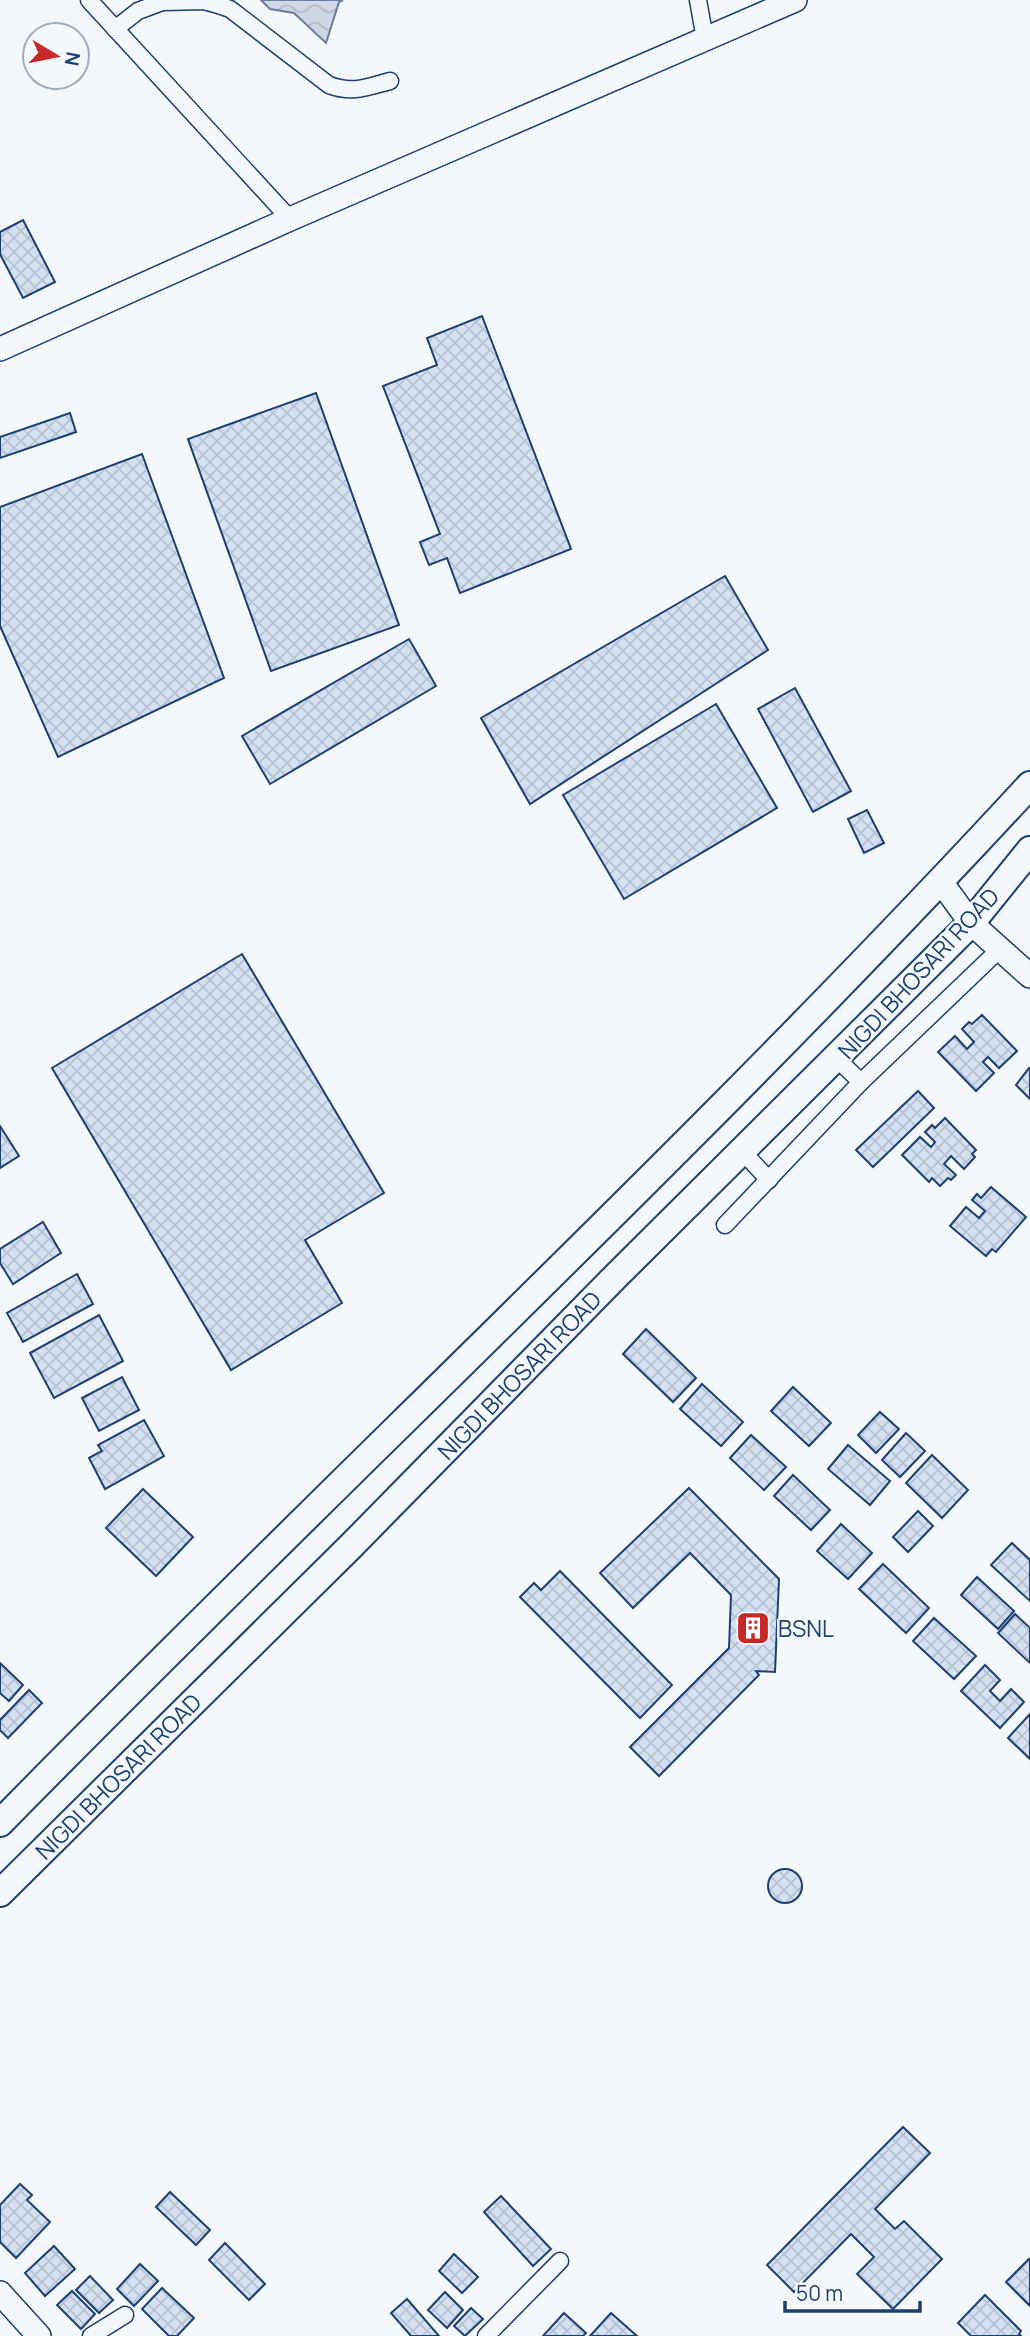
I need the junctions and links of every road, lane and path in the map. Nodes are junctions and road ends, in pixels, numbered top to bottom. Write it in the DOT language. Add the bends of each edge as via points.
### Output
graph roads {
  1 [pos="89,0"];
  2 [pos="698,0"];
  3 [pos="795,0"];
  4 [pos="764,6"];
  5 [pos="116,29"];
  6 [pos="705,39"];
  7 [pos="390,81"];
  8 [pos="290,219"];
  9 [pos="0,349"];
  10 [pos="1030,786"];
  11 [pos="1030,850"];
  12 [pos="941,882"];
  13 [pos="971,923"];
  14 [pos="1001,948"];
  15 [pos="1030,976"];
  16 [pos="837,1059"];
  17 [pos="861,1082"];
  18 [pos="743,1152"];
  19 [pos="769,1180"];
  20 [pos="724,1225"];
  21 [pos="0,1823"];
  22 [pos="0,1893"];
  23 [pos="560,2261"];
  24 [pos="0,2294"];
  25 [pos="125,2315"];
  26 [pos="492,2334"];
  27 [pos="40,2336"];
  28 [pos="91,2336"];
  1 -- 5 [label="street"];
  2 -- 6 [label="street"];
  3 -- 4 [label="street"];
  4 -- 6 [label="street"];
  5 -- 7 [label="street" via="151,5 204,1 230,9 329,85 354,90"];
  5 -- 8 [label="street"];
  6 -- 8 [label="street"];
  8 -- 9 [label="street"];
  10 -- 12 [label="main road, NIGDI BHOSARI ROAD"];
  11 -- 13 [label="main road, NIGDI BHOSARI ROAD"];
  12 -- 13 [label="street"];
  12 -- 21 [label="main road, NIGDI BHOSARI ROAD" via="494,1335"];
  13 -- 14 [label="street"];
  13 -- 16 [label="main road, NIGDI BHOSARI ROAD"];
  14 -- 15 [label="street"];
  14 -- 17 [label="street"];
  16 -- 17 [label="street"];
  16 -- 18 [label="main road, NIGDI BHOSARI ROAD"];
  17 -- 19 [label="street"];
  18 -- 19 [label="street"];
  18 -- 22 [label="main road, NIGDI BHOSARI ROAD"];
  19 -- 20 [label="street"];
  23 -- 26 [label="street"];
  24 -- 27 [label="street"];
  25 -- 28 [label="street"];
}
